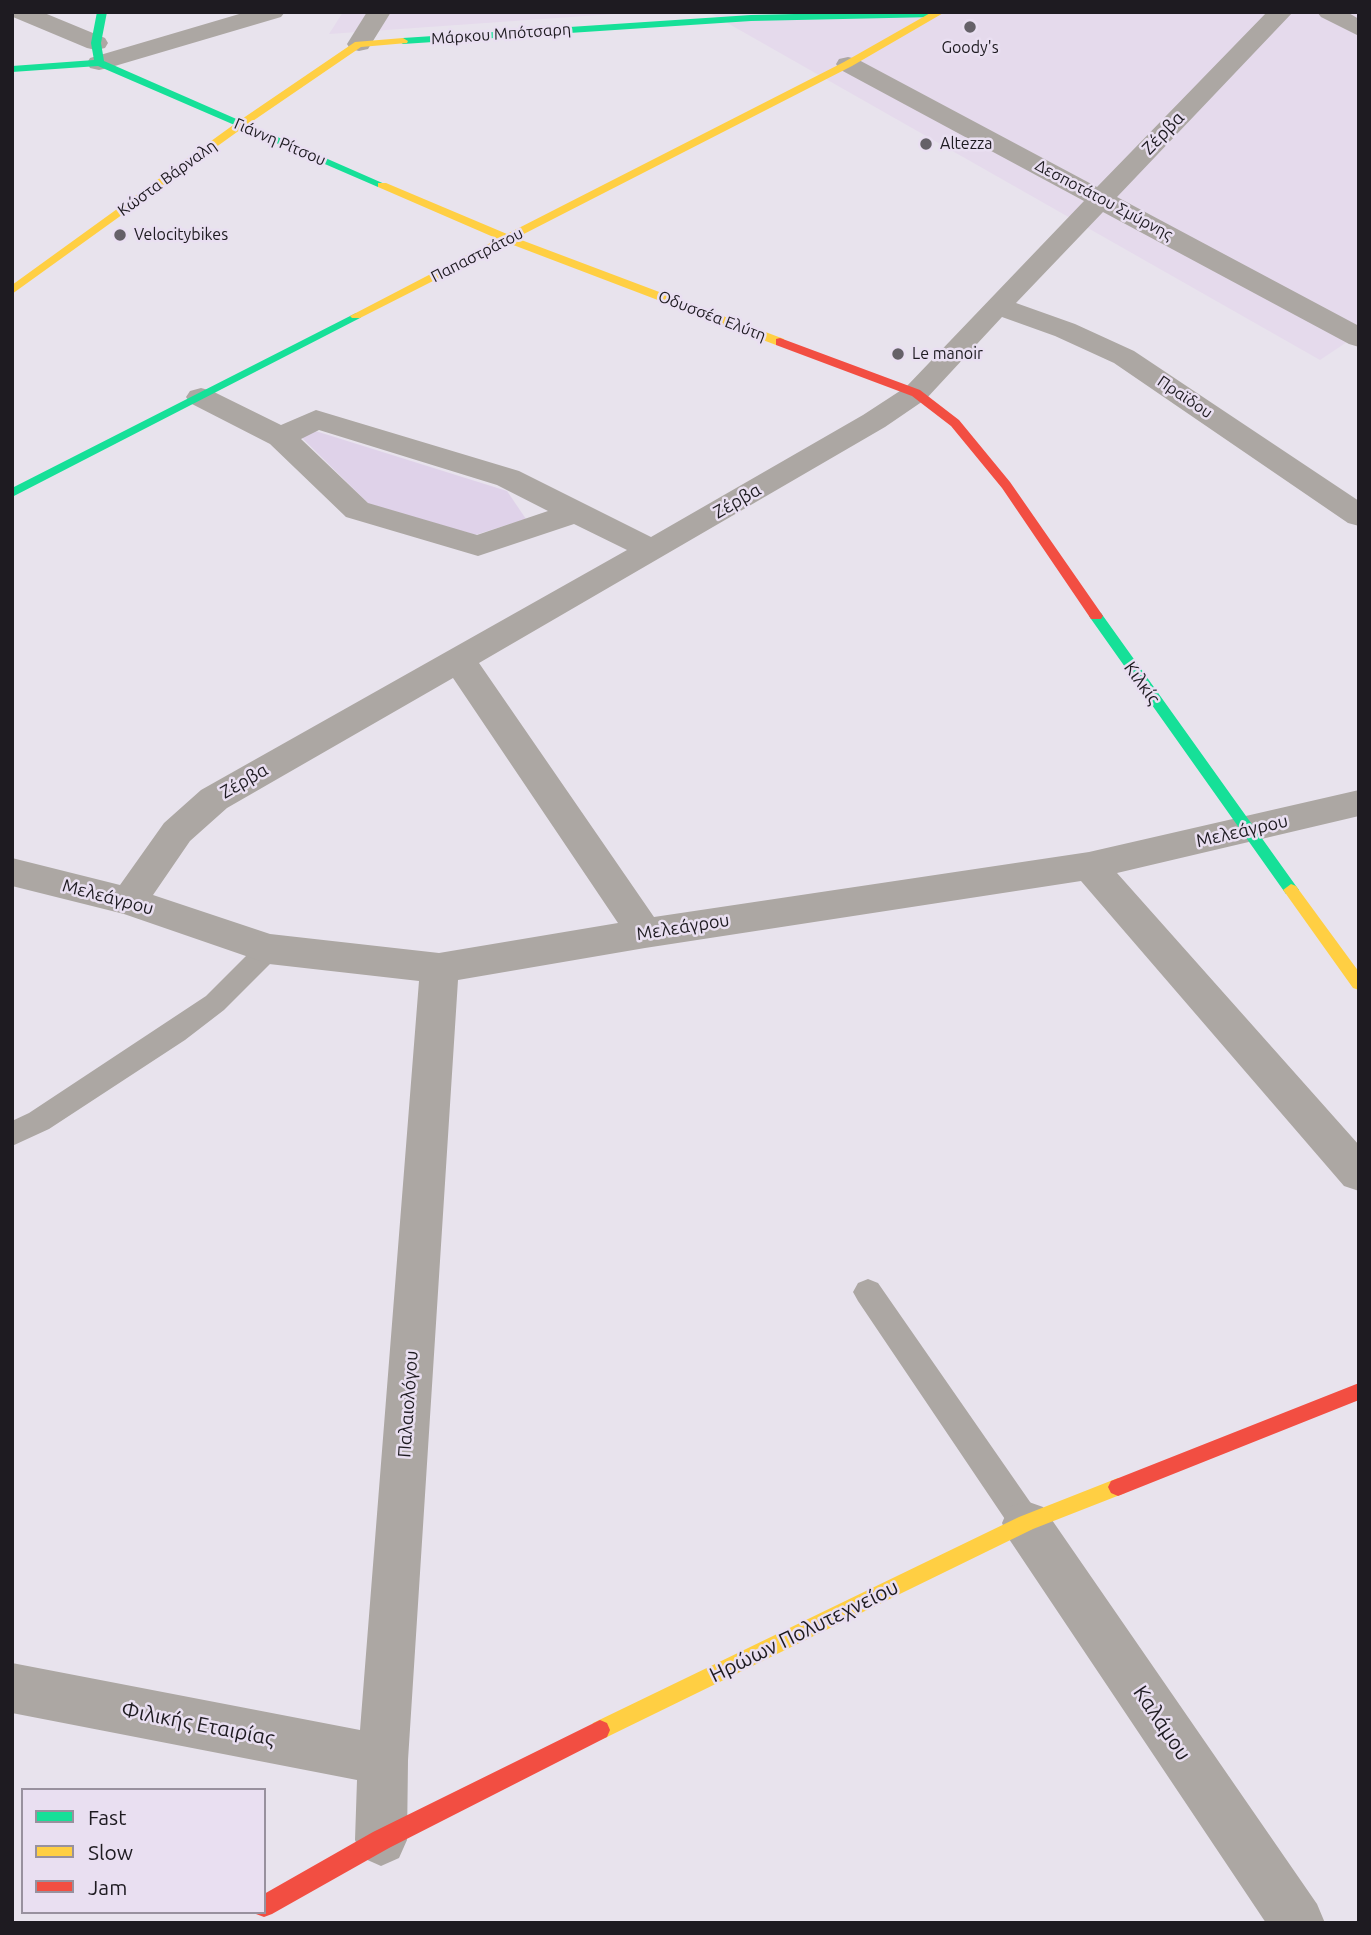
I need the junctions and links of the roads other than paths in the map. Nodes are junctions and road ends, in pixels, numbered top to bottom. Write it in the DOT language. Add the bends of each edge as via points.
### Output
graph roads {
  1 [pos="22,12"];
  2 [pos="102,12"];
  3 [pos="272,12"];
  4 [pos="379,12"];
  5 [pos="1281,12"];
  6 [pos="1329,12"];
  7 [pos="941,13"];
  8 [pos="1359,29"];
  9 [pos="359,44"];
  10 [pos="97,53"];
  11 [pos="848,64"];
  12 [pos="12,69"];
  13 [pos="240,125"];
  14 [pos="1101,198"];
  15 [pos="508,239"];
  16 [pos="12,291"];
  17 [pos="997,306"];
  18 [pos="1351,325"];
  19 [pos="916,393"];
  20 [pos="201,397"];
  21 [pos="281,437"];
  22 [pos="12,493"];
  23 [pos="576,512"];
  24 [pos="1359,516"];
  25 [pos="652,550"];
  26 [pos="458,659"];
  27 [pos="1359,803"];
  28 [pos="1249,830"];
  29 [pos="1089,866"];
  30 [pos="12,872"];
  31 [pos="129,901"];
  32 [pos="645,933"];
  33 [pos="269,949"];
  34 [pos="439,968"];
  35 [pos="1359,984"];
  36 [pos="12,1134"];
  37 [pos="1359,1174"];
  38 [pos="868,1292"];
  39 [pos="1359,1391"];
  40 [pos="1026,1523"];
  41 [pos="12,1688"];
  42 [pos="383,1760"];
  43 [pos="381,1840"];
  44 [pos="266,1905"];
  45 [pos="1298,1923"];
  1 -- 10 [label="street"];
  2 -- 10 [label="street"];
  3 -- 10 [label="street"];
  4 -- 9 [label="street"];
  5 -- 14 [label="street, Ζέρβα"];
  6 -- 8 [label="street"];
  7 -- 9 [label="street, Μάρκου Μπότσαρη" via="751,18"];
  7 -- 11 [label="street, Παπαστράτου"];
  9 -- 13 [label="street, Κώστα Βάρναλη"];
  10 -- 12 [label="street"];
  10 -- 13 [label="street, Γιάννη Ρίτσου"];
  11 -- 14 [label="street, Δεσποτάτου Σμύρνης"];
  11 -- 15 [label="street, Παπαστράτου"];
  13 -- 15 [label="street, Γιάννη Ρίτσου"];
  13 -- 16 [label="street, Κώστα Βάρναλη"];
  14 -- 17 [label="street, Ζέρβα"];
  14 -- 18 [label="street, Δεσποτάτου Σμύρνης"];
  15 -- 19 [label="street, Οδυσσέα Ελύτη"];
  15 -- 20 [label="street, Παπαστράτου"];
  17 -- 19 [label="street, Ζέρβα"];
  17 -- 24 [label="street, Πραϊδου" via="1124,357"];
  19 -- 25 [label="street, Ζέρβα"];
  19 -- 28 [label="street, Κιλκίς" via="955,423 1006,485"];
  20 -- 21 [label="street"];
  20 -- 22 [label="street, Παπαστράτου"];
  21 -- 23 [label="street" via="316,419 508,478"];
  21 -- 23 [label="street" via="357,510 478,546"];
  23 -- 25 [label="street"];
  25 -- 26 [label="street, Ζέρβα"];
  26 -- 31 [label="street, Ζέρβα" via="214,799 177,832"];
  26 -- 32 [label="street"];
  27 -- 28 [label="street, Μελεάγρου"];
  28 -- 29 [label="street, Μελεάγρου"];
  28 -- 35 [label="street, Κιλκίς"];
  29 -- 32 [label="street, Μελεάγρου"];
  29 -- 37 [label="street"];
  30 -- 31 [label="street, Μελεάγρου"];
  31 -- 33 [label="street, Μελεάγρου"];
  32 -- 34 [label="street, Μελεάγρου"];
  33 -- 34 [label="street, Μελεάγρου"];
  33 -- 36 [label="lane" via="215,1003 175,1032"];
  34 -- 42 [label="street, Παλαιολόγου"];
  38 -- 40 [label="lane"];
  39 -- 40 [label="street, Ηρώων Πολυτεχνείου"];
  40 -- 43 [label="street, Ηρώων Πολυτεχνείου"];
  40 -- 45 [label="street, Καλάμου"];
  41 -- 42 [label="street, Φιλικής Εταιρίας"];
  42 -- 43 [label="street, Παλαιολόγου"];
  43 -- 44 [label="street, Ηρώων Πολυτεχνείου"];
}
